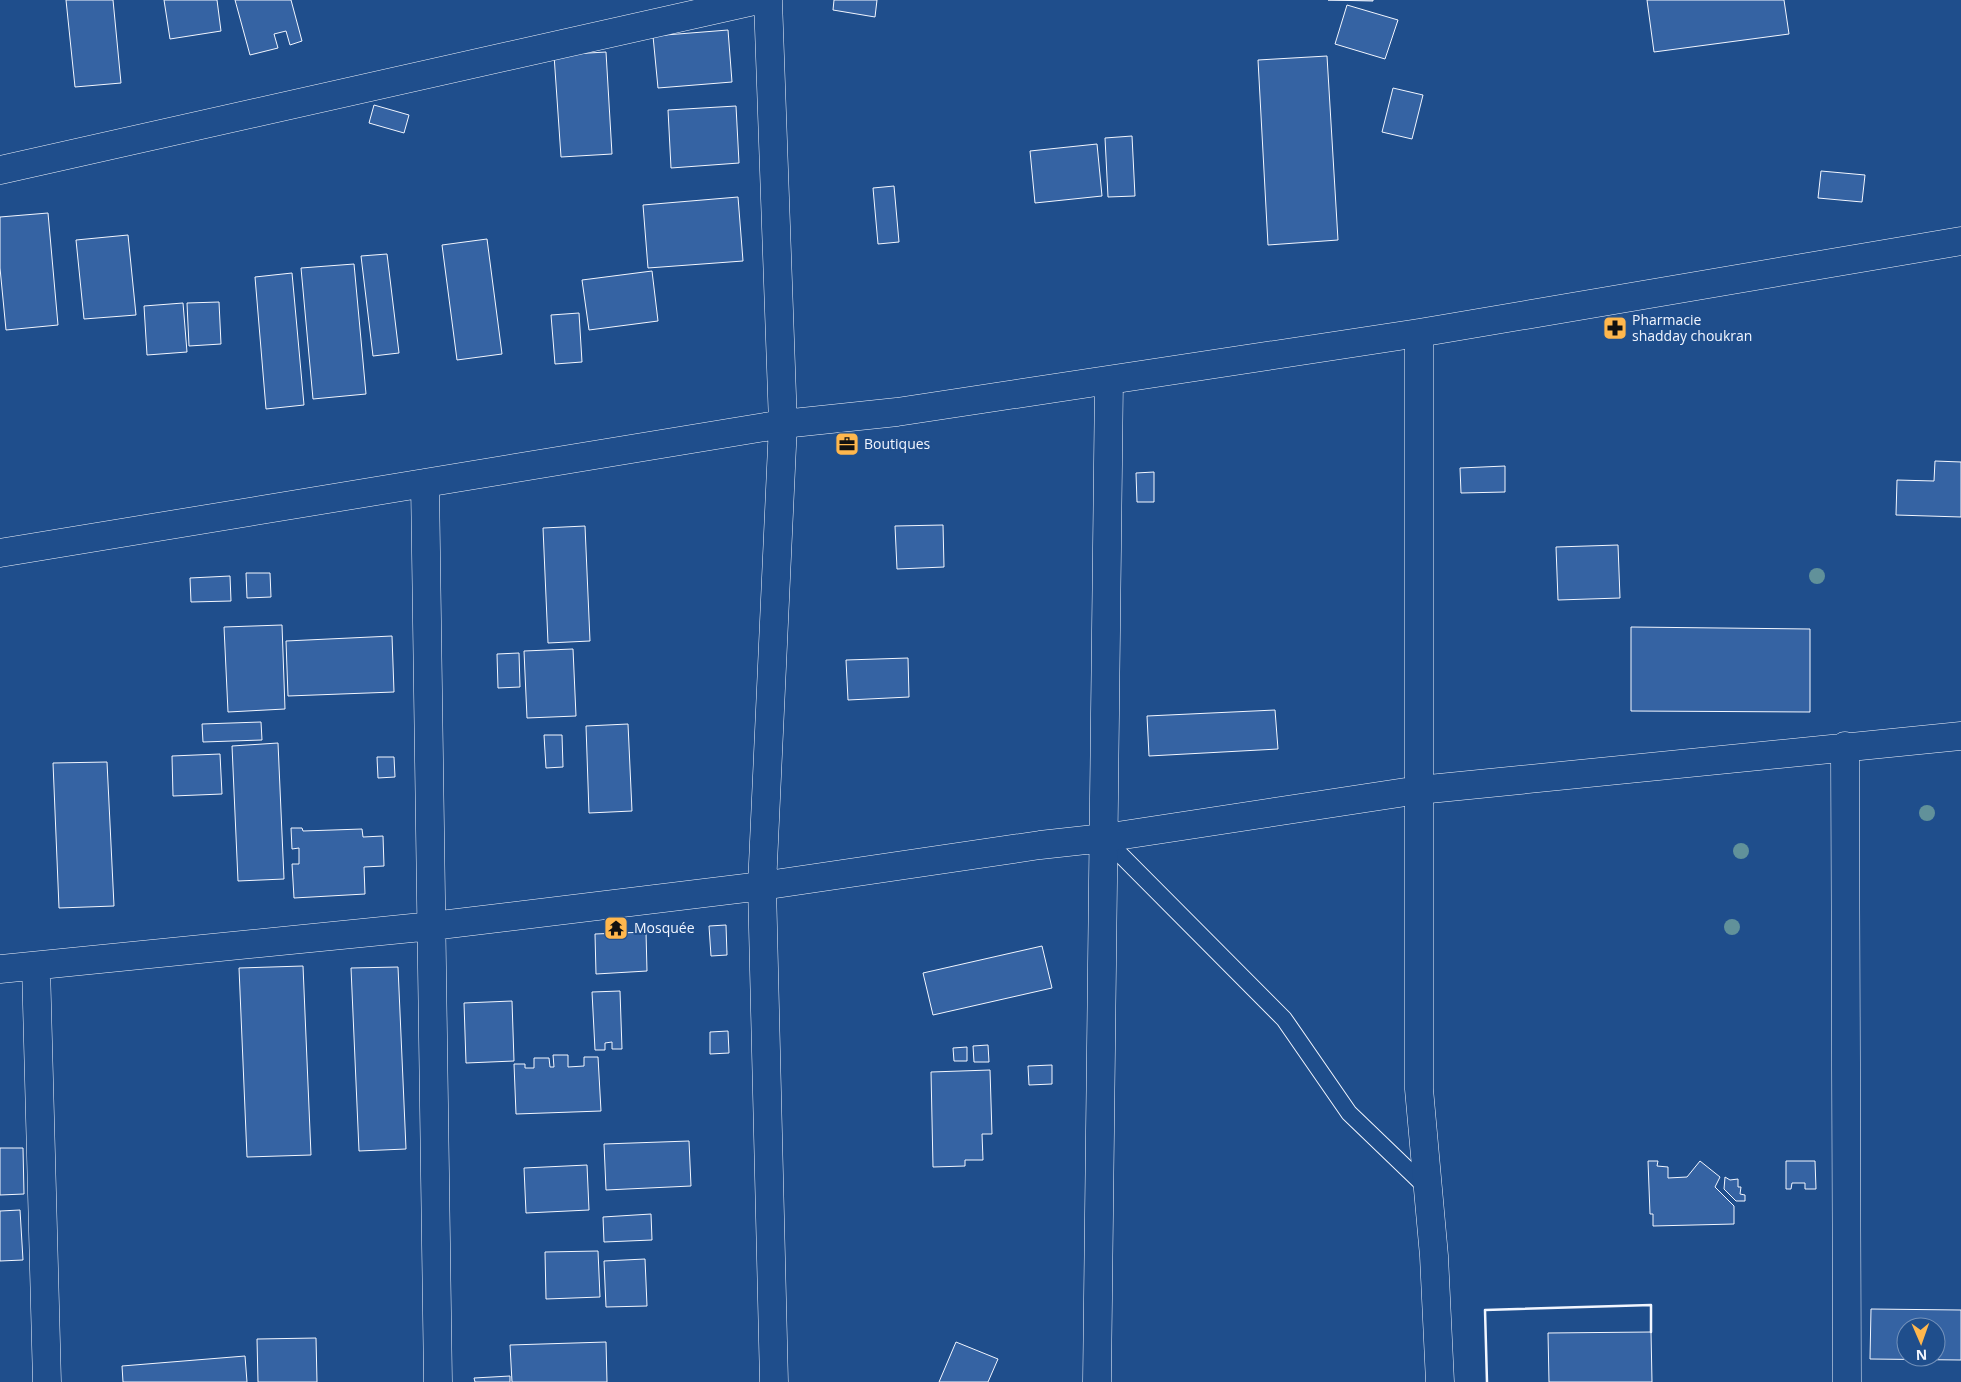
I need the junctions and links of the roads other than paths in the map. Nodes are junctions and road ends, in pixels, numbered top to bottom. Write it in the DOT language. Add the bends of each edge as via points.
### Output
graph roads {
  1 [pos="758,0"];
  2 [pos="768,0"];
  3 [pos="0,170"];
  4 [pos="1961,241"];
  5 [pos="1419,333"];
  6 [pos="1109,381"];
  7 [pos="783,424"];
  8 [pos="425,483"];
  9 [pos="0,553"];
  10 [pos="1961,736"];
  11 [pos="1845,746"];
  12 [pos="1419,790"];
  13 [pos="1104,838"];
  14 [pos="762,886"];
  15 [pos="432,926"];
  16 [pos="36,966"];
  17 [pos="0,970"];
  18 [pos="1427,1188"];
  19 [pos="47,1382"];
  20 [pos="438,1382"];
  21 [pos="774,1382"];
  22 [pos="1097,1382"];
  23 [pos="1440,1382"];
  24 [pos="1847,1382"];
  1 -- 3 [label="street"];
  2 -- 7 [label="street"];
  4 -- 5 [label="street"];
  5 -- 6 [label="street"];
  5 -- 12 [label="street"];
  6 -- 7 [label="street" via="897,412"];
  6 -- 13 [label="street"];
  7 -- 8 [label="street"];
  7 -- 14 [label="street"];
  8 -- 9 [label="street"];
  8 -- 15 [label="street"];
  10 -- 11 [label="street"];
  11 -- 12 [label="street"];
  11 -- 24 [label="street"];
  12 -- 13 [label="street"];
  12 -- 18 [label="street" via="1419,1089"];
  13 -- 14 [label="street"];
  13 -- 18 [label="lane" via="1284,1020 1349,1113"];
  13 -- 22 [label="street"];
  14 -- 15 [label="street"];
  14 -- 21 [label="street"];
  15 -- 16 [label="street"];
  15 -- 20 [label="street"];
  16 -- 17 [label="street"];
  16 -- 19 [label="street"];
  18 -- 23 [label="street"];
}
